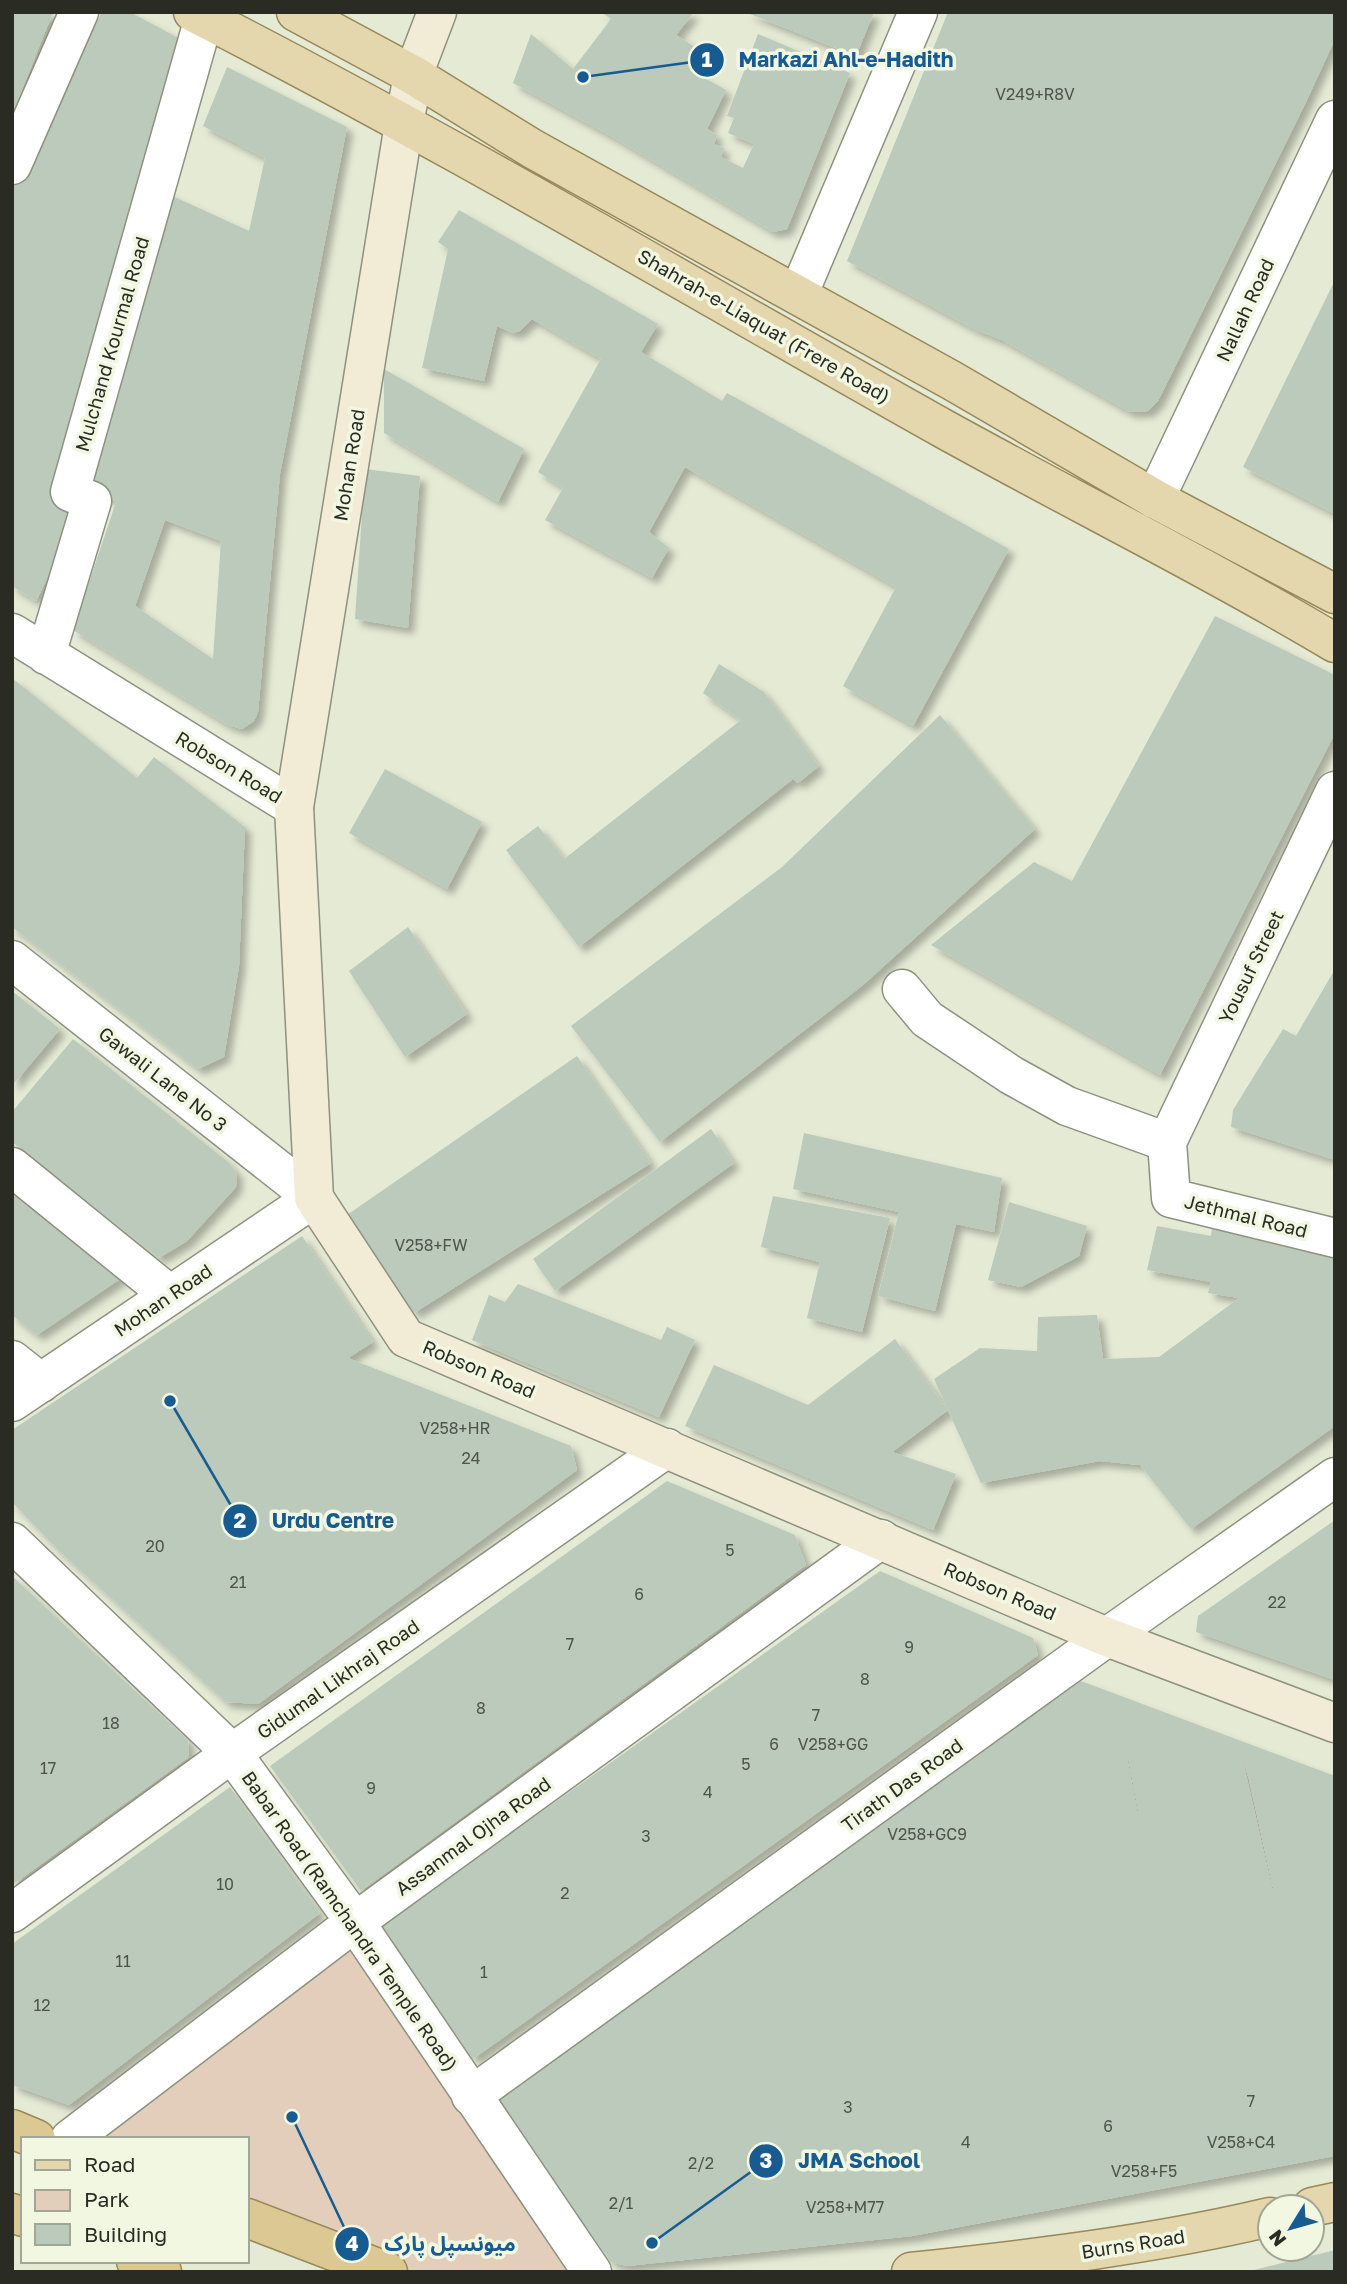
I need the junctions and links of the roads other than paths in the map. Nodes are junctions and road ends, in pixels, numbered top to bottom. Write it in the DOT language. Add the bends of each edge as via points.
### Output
graph roads {
  1 [pos="79,12"];
  2 [pos="296,12"];
  3 [pos="437,12"];
  4 [pos="918,12"];
  5 [pos="198,15"];
  6 [pos="413,75"];
  7 [pos="1335,120"];
  8 [pos="404,124"];
  9 [pos="12,165"];
  10 [pos="798,295"];
  11 [pos="1154,499"];
  12 [pos="1335,594"];
  13 [pos="12,634"];
  14 [pos="1335,643"];
  15 [pos="46,655"];
  16 [pos="1335,791"];
  17 [pos="294,807"];
  18 [pos="12,960"];
  19 [pos="902,989"];
  20 [pos="1167,1142"];
  21 [pos="12,1167"];
  22 [pos="314,1198"];
  23 [pos="1335,1238"];
  24 [pos="170,1295"];
  25 [pos="22,1381"];
  26 [pos="667,1448"];
  27 [pos="1335,1477"];
  28 [pos="881,1539"];
  29 [pos="12,1542"];
  30 [pos="1107,1637"];
  31 [pos="1335,1723"];
  32 [pos="232,1753"];
  33 [pos="12,1913"];
  34 [pos="355,1922"];
  35 [pos="471,2096"];
  36 [pos="12,2129"];
  37 [pos="31,2137"];
  38 [pos="73,2137"];
  39 [pos="248,2218"];
  40 [pos="1256,2220"];
  41 [pos="141,2263"];
  42 [pos="162,2272"];
  43 [pos="388,2272"];
  44 [pos="592,2272"];
  45 [pos="911,2272"];
  1 -- 9 [label="street"];
  2 -- 6 [label="main road"];
  3 -- 6 [label="main road, Mohan Road"];
  4 -- 10 [label="street"];
  5 -- 8 [label="main road, Shahrah-e-Liaquat (Frere Road)"];
  5 -- 15 [label="street, Mulchand Kourmal Road" via="70,492 92,501"];
  6 -- 8 [label="main road, Mohan Road"];
  6 -- 10 [label="main road" via="533,149"];
  7 -- 11 [label="street, Nallah Road"];
  8 -- 14 [label="main road, Shahrah-e-Liaquat (Frere Road)"];
  8 -- 17 [label="main road, Mohan Road"];
  10 -- 11 [label="main road"];
  11 -- 12 [label="main road"];
  13 -- 15 [label="street, Robson Road"];
  15 -- 17 [label="street, Robson Road"];
  16 -- 20 [label="street, Yousuf Street"];
  17 -- 22 [label="main road, Robson Road"];
  18 -- 22 [label="street, Gawali Lane No 3"];
  19 -- 20 [label="street" via="927,1019 1011,1075 1067,1106"];
  20 -- 23 [label="street, Jethmal Road" via="1171,1198"];
  21 -- 24 [label="street"];
  22 -- 24 [label="street, Mohan Road"];
  22 -- 26 [label="main road, Robson Road" via="406,1338"];
  24 -- 25 [label="street, Mohan Road"];
  26 -- 28 [label="main road, Robson Road"];
  26 -- 32 [label="street, Gidumal Likhraj Road"];
  27 -- 30 [label="street, Tirath Das Road"];
  28 -- 30 [label="main road, Robson Road"];
  28 -- 34 [label="street, Assanmal Ojha Road"];
  29 -- 32 [label="street, Babar Road (Ramchandra Temple Road)"];
  30 -- 31 [label="main road, Robson Road"];
  30 -- 35 [label="street, Tirath Das Road"];
  32 -- 33 [label="street, Gidumal Likhraj Road"];
  32 -- 34 [label="street, Babar Road (Ramchandra Temple Road)"];
  34 -- 35 [label="street, Babar Road (Ramchandra Temple Road)"];
  34 -- 38 [label="street, Assanmal Ojha Road"];
  35 -- 44 [label="street, Babar Road (Ramchandra Temple Road)"];
  36 -- 37 [label="highway"];
  39 -- 43 [label="highway"];
  40 -- 45 [label="main road, Burns Road" via="1059,2256"];
  41 -- 42 [label="highway"];
}
